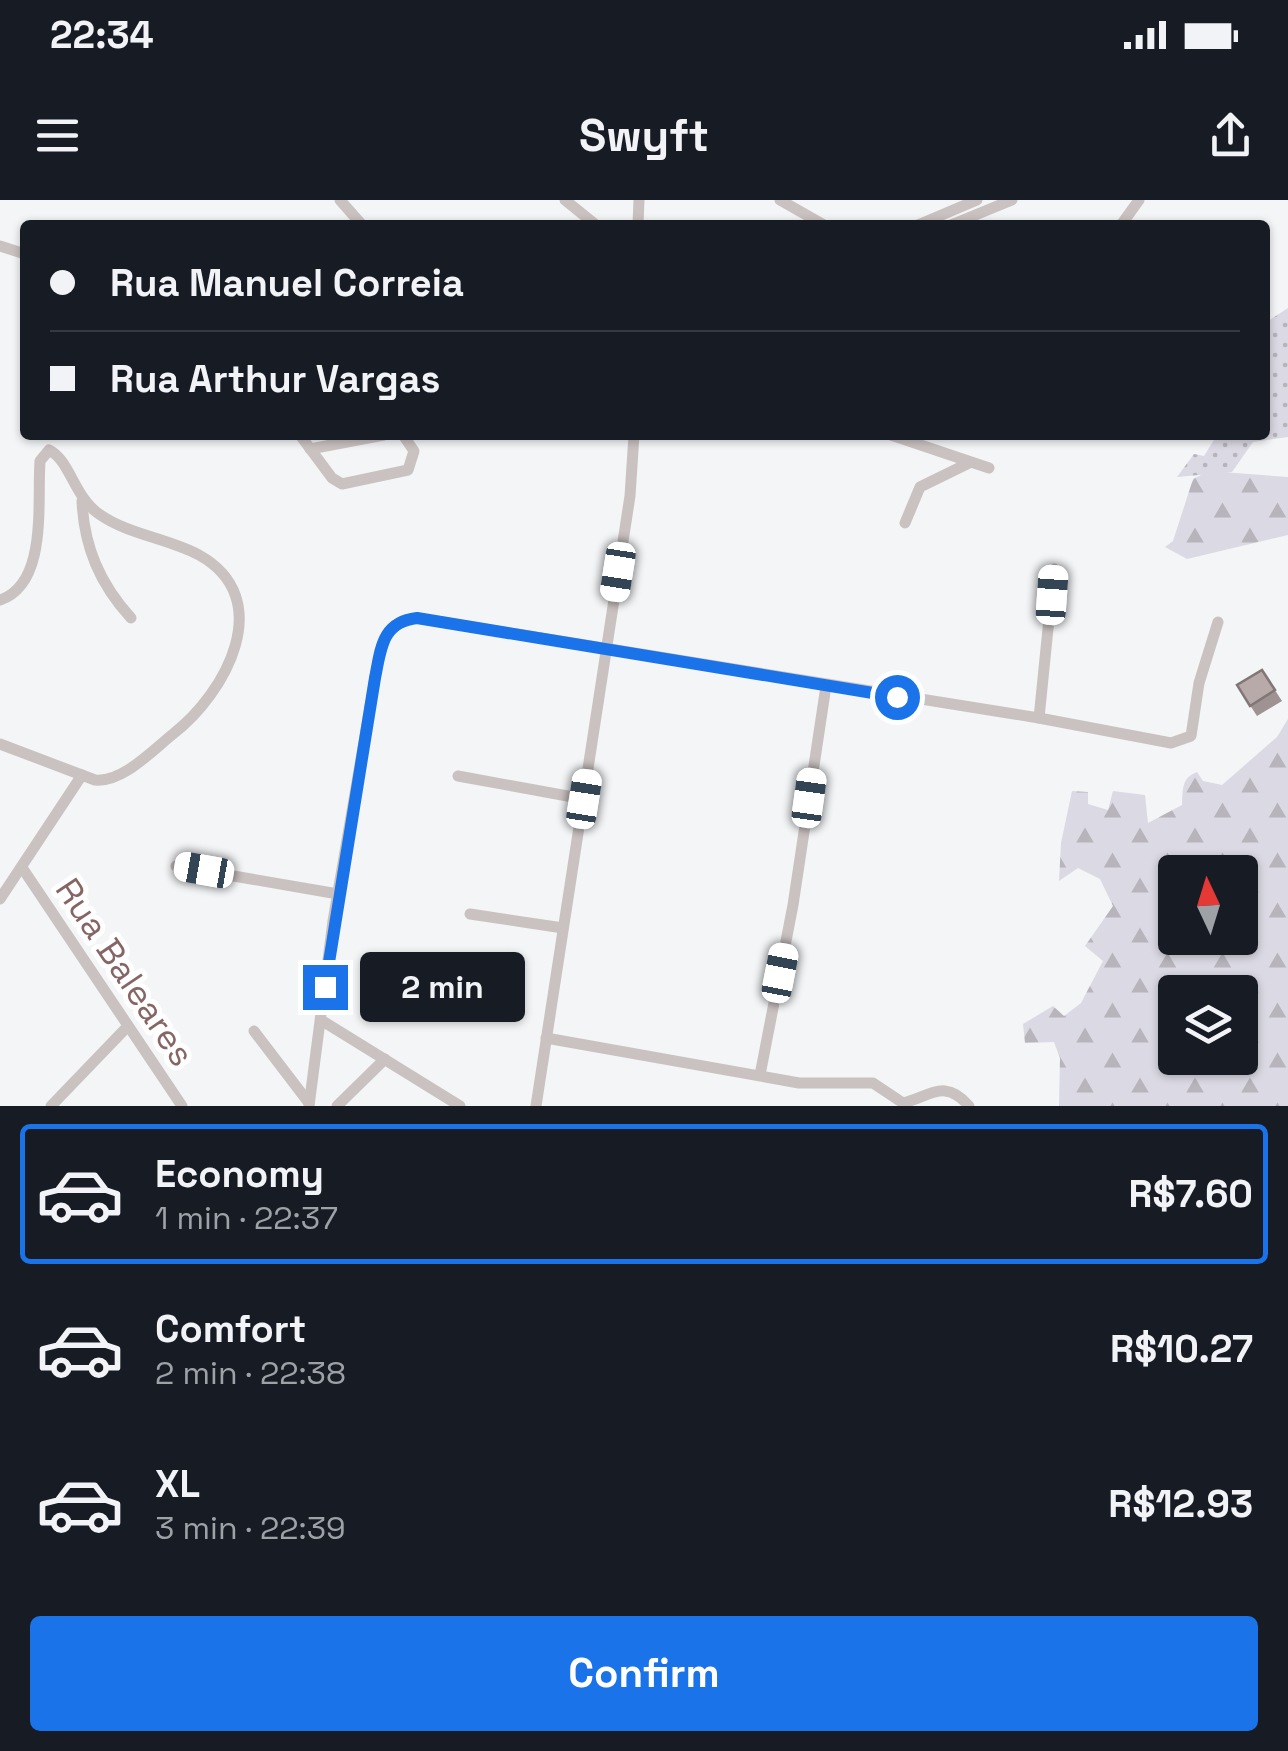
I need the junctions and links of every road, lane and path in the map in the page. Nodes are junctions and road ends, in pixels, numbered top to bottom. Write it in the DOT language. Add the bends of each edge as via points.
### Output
graph roads {
  1 [pos="340,200"];
  2 [pos="564,200"];
  3 [pos="780,200"];
  4 [pos="977,200"];
  5 [pos="1012,200"];
  6 [pos="1140,200"];
  7 [pos="358,220"];
  8 [pos="590,220"];
  9 [pos="815,220"];
  10 [pos="930,220"];
  11 [pos="962,220"];
  12 [pos="1125,220"];
  13 [pos="304,440"];
  14 [pos="358,440"];
  15 [pos="407,440"];
  16 [pos="634,440"];
  17 [pos="906,440"];
  18 [pos="310,449"];
  19 [pos="969,462"];
  20 [pos="989,468"];
  21 [pos="82,501"];
  22 [pos="905,524"];
  23 [pos="1054,569"];
  24 [pos="0,600"];
  25 [pos="131,618"];
  26 [pos="1218,622"];
  27 [pos="607,649"];
  28 [pos="826,686"];
  29 [pos="1039,718"];
  30 [pos="0,744"];
  31 [pos="82,775"];
  32 [pos="458,776"];
  33 [pos="584,799"];
  34 [pos="176,866"];
  35 [pos="23,869"];
  36 [pos="338,894"];
  37 [pos="0,899"];
  38 [pos="470,914"];
  39 [pos="564,928"];
  40 [pos="321,1020"];
  41 [pos="128,1026"];
  42 [pos="254,1030"];
  43 [pos="546,1038"];
  44 [pos="385,1059"];
  45 [pos="760,1076"];
  46 [pos="883,1086"];
  47 [pos="309,1105"];
  48 [pos="51,1106"];
  49 [pos="182,1106"];
  50 [pos="337,1106"];
  51 [pos="460,1106"];
  52 [pos="536,1106"];
  53 [pos="889,1106"];
  54 [pos="969,1106"];
  1 -- 7 [label="street"];
  2 -- 8 [label="street"];
  3 -- 9 [label="street"];
  4 -- 10 [label="street"];
  5 -- 11 [label="street"];
  6 -- 12 [label="street"];
  13 -- 18 [label="street"];
  14 -- 18 [label="street"];
  15 -- 18 [label="street" via="414,450 408,470 353,483 332,478"];
  16 -- 27 [label="street"];
  17 -- 19 [label="street"];
  19 -- 20 [label="street"];
  19 -- 22 [label="street" via="920,486"];
  21 -- 24 [label="street" via="62,460 44,450 32,567 24,585"];
  21 -- 25 [label="street" via="84,532 101,578"];
  21 -- 31 [label="street" via="126,528 212,564 238,614 235,655 178,731 118,775"];
  23 -- 29 [label="street"];
  26 -- 29 [label="street" via="1190,736 1181,743"];
  27 -- 28 [label="street"];
  27 -- 33 [label="street"];
  27 -- 36 [label="street" via="417,618 388,630"];
  28 -- 29 [label="street"];
  28 -- 45 [label="street"];
  30 -- 31 [label="street"];
  31 -- 35 [label="street"];
  32 -- 33 [label="street"];
  33 -- 39 [label="street"];
  34 -- 36 [label="street"];
  35 -- 37 [label="street"];
  35 -- 41 [label="street, Rua Baleares"];
  36 -- 40 [label="street"];
  38 -- 39 [label="street"];
  39 -- 43 [label="street"];
  40 -- 44 [label="street"];
  40 -- 47 [label="street"];
  41 -- 48 [label="street"];
  41 -- 49 [label="street, Rua Baleares"];
  42 -- 47 [label="street"];
  43 -- 45 [label="street"];
  43 -- 52 [label="street"];
  44 -- 50 [label="street"];
  44 -- 51 [label="street"];
  45 -- 46 [label="street"];
  46 -- 53 [label="street"];
  46 -- 54 [label="street" via="903,1103 942,1089"];
}
